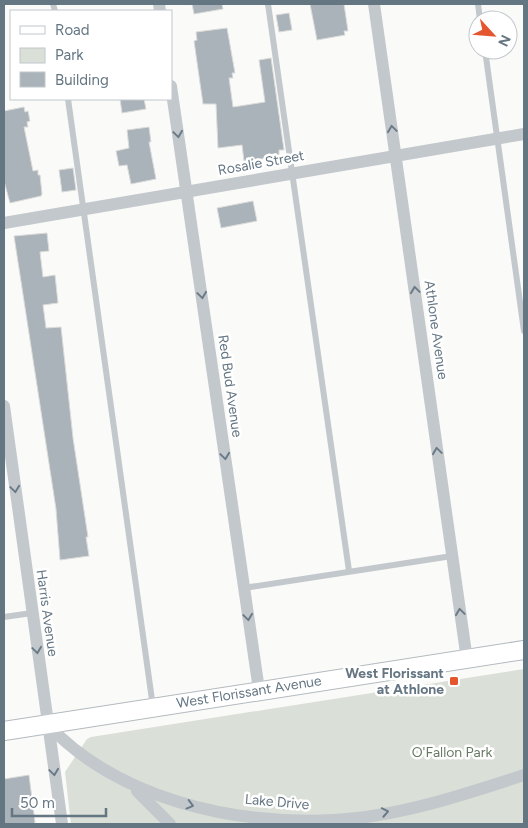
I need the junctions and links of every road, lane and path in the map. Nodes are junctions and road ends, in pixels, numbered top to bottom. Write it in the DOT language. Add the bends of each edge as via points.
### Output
graph roads {
  1 [pos="268,4"];
  2 [pos="374,4"];
  3 [pos="486,60"];
  4 [pos="172,92"];
  5 [pos="68,100"];
  6 [pos="524,134"];
  7 [pos="497,138"];
  8 [pos="396,155"];
  9 [pos="292,172"];
  10 [pos="187,190"];
  11 [pos="84,208"];
  12 [pos="4,223"];
  13 [pos="524,331"];
  14 [pos="4,406"];
  15 [pos="452,556"];
  16 [pos="349,571"];
  17 [pos="244,588"];
  18 [pos="32,613"];
  19 [pos="4,617"];
  20 [pos="524,650"];
  21 [pos="467,660"];
  22 [pos="259,690"];
  23 [pos="153,707"];
  24 [pos="47,724"];
  25 [pos="4,731"];
  26 [pos="524,775"];
  27 [pos="128,783"];
  28 [pos="62,824"];
  29 [pos="170,824"];
  1 -- 9 [label="lane"];
  8 -- 2 [label="street, Athlone Avenue, one-way"];
  3 -- 7 [label="lane"];
  4 -- 10 [label="street, Red Bud Avenue, one-way"];
  5 -- 11 [label="lane"];
  6 -- 7 [label="street, Rosalie Street"];
  7 -- 8 [label="street, Rosalie Street"];
  7 -- 13 [label="lane"];
  8 -- 9 [label="street, Rosalie Street"];
  15 -- 8 [label="street, Athlone Avenue, one-way"];
  9 -- 10 [label="street, Rosalie Street"];
  9 -- 16 [label="lane"];
  10 -- 11 [label="street, Rosalie Street"];
  10 -- 17 [label="street, Red Bud Avenue, one-way"];
  11 -- 12 [label="street, Rosalie Street"];
  11 -- 23 [label="lane"];
  14 -- 18 [label="street, Harris Avenue, one-way"];
  15 -- 16 [label="lane"];
  21 -- 15 [label="street, Athlone Avenue, one-way"];
  16 -- 17 [label="lane"];
  17 -- 22 [label="street, Red Bud Avenue, one-way"];
  18 -- 19 [label="lane"];
  18 -- 24 [label="street, Harris Avenue, one-way"];
  20 -- 21 [label="main road, West Florissant Avenue"];
  21 -- 22 [label="main road, West Florissant Avenue"];
  22 -- 23 [label="main road, West Florissant Avenue"];
  23 -- 24 [label="main road, West Florissant Avenue"];
  24 -- 25 [label="main road, West Florissant Avenue"];
  24 -- 27 [label="street, Lake Drive" via="83,757"];
  24 -- 28 [label="street, Harris Avenue, one-way"];
  27 -- 26 [label="street, Lake Drive, one-way" via="165,799 204,809 290,820 333,820 415,806"];
  27 -- 29 [label="street"];
}
